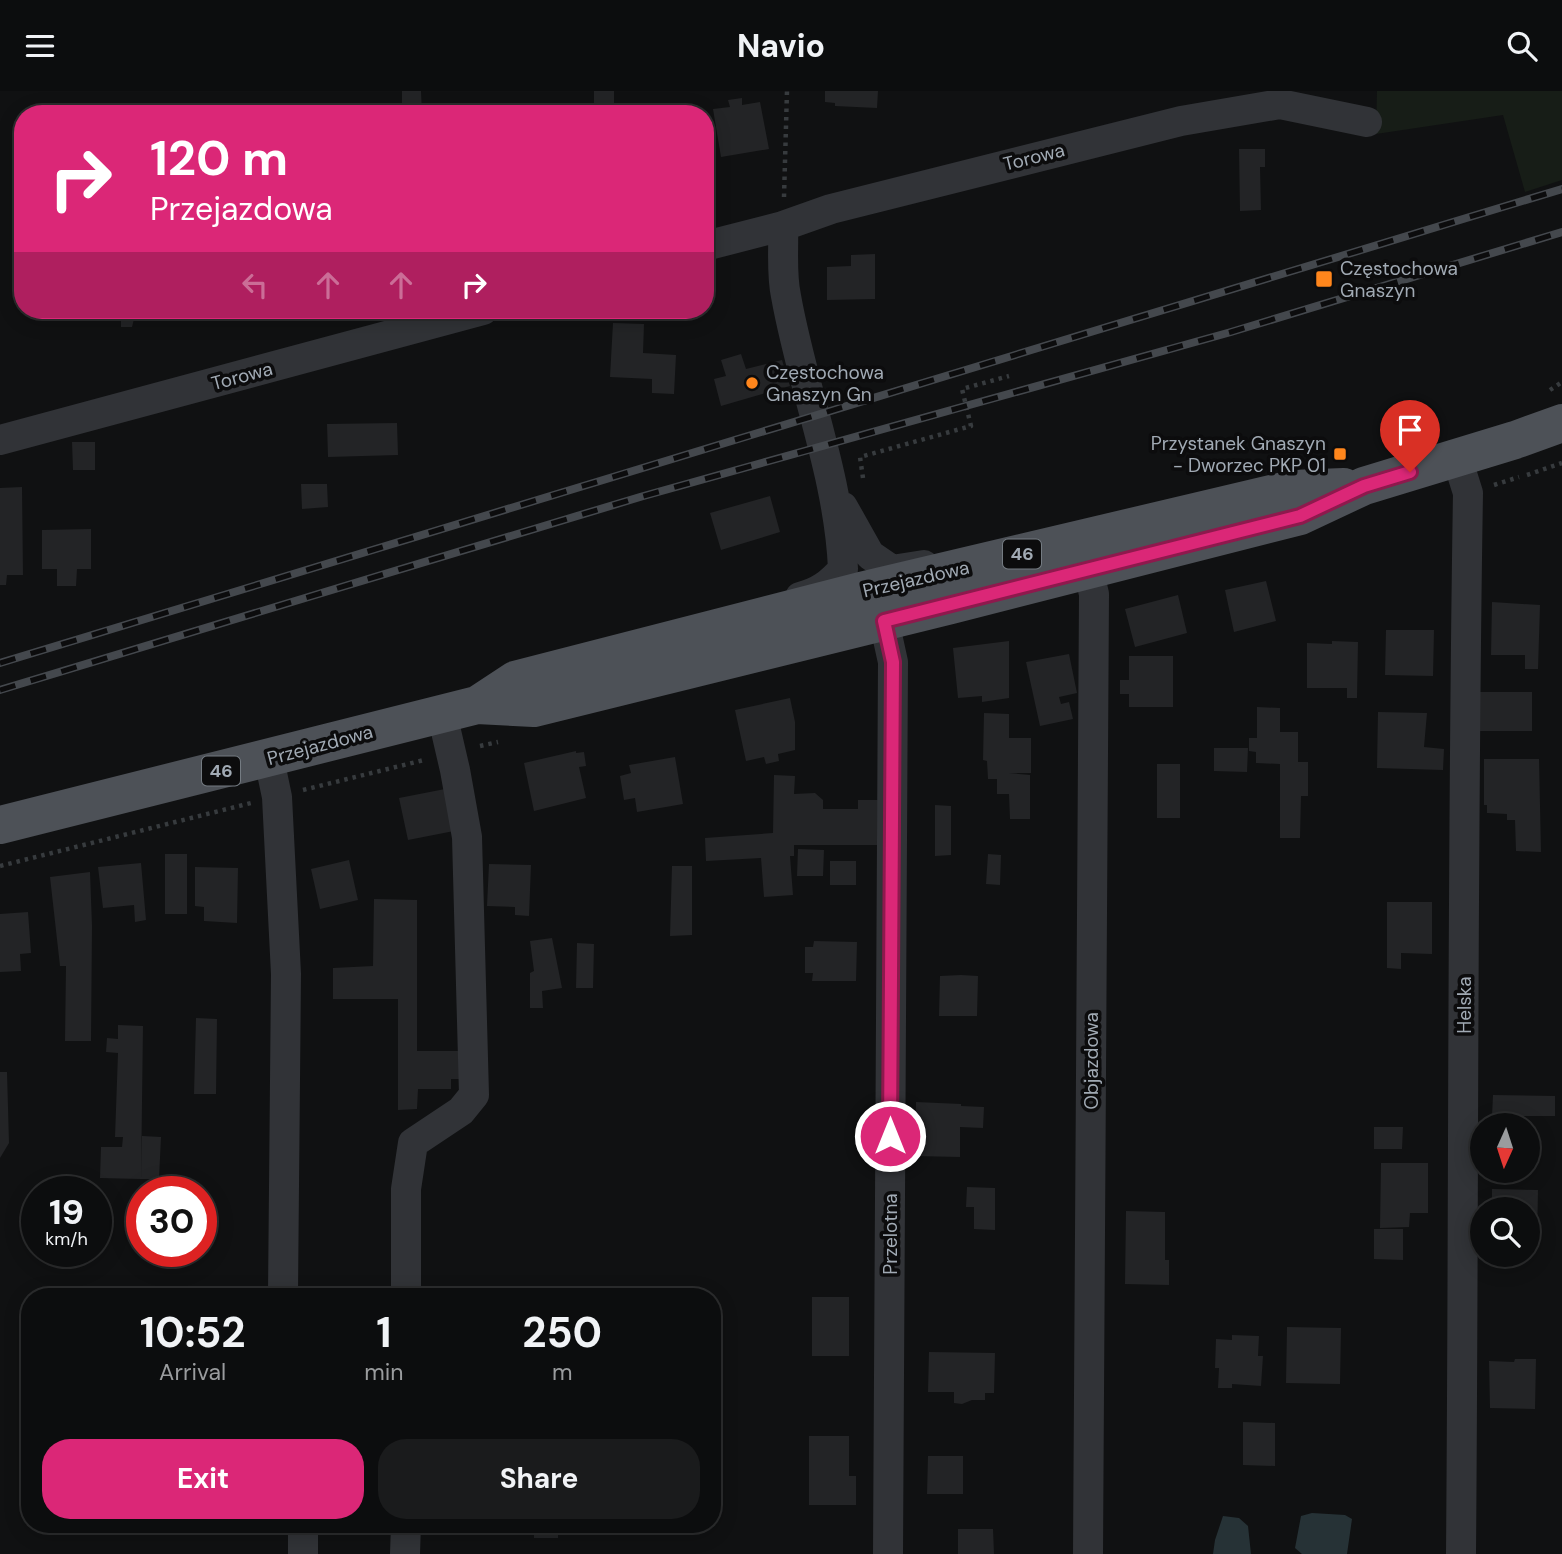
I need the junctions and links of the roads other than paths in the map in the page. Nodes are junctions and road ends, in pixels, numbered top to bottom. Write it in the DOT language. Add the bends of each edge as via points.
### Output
graph roads {
  1 [pos="1367,122"];
  2 [pos="783,226"];
  3 [pos="714,244"];
  4 [pos="450,319"];
  5 [pos="1562,423"];
  6 [pos="0,440"];
  7 [pos="1457,458"];
  8 [pos="1364,486"];
  9 [pos="834,491"];
  10 [pos="1182,514"];
  11 [pos="1088,569"];
  12 [pos="884,621"];
  13 [pos="582,663"];
  14 [pos="459,709"];
  15 [pos="269,759"];
  16 [pos="0,825"];
  17 [pos="283,1288"];
  18 [pos="406,1288"];
  19 [pos="303,1533"];
  20 [pos="405,1533"];
  21 [pos="303,1554"];
  22 [pos="405,1554"];
  23 [pos="888,1554"];
  24 [pos="1088,1554"];
  25 [pos="1461,1554"];
  1 -- 2 [label="street, Torowa" via="1280,104 1181,121 831,209"];
  2 -- 3 [label="street, Torowa"];
  2 -- 9 [label="street" via="785,293"];
  4 -- 6 [label="street, Torowa"];
  5 -- 7 [label="main road, Przejazdowa / 46"];
  7 -- 8 [label="main road, Przejazdowa / 46"];
  7 -- 25 [label="street, Helska" via="1468,493"];
  8 -- 10 [label="main road, Przejazdowa / 46" via="1292,489"];
  8 -- 11 [label="main road, Przejazdowa / 46" via="1300,516"];
  9 -- 10 [label="street" via="870,555 892,570 988,551 1159,506"];
  9 -- 13 [label="street" via="843,569 830,584 812,594 609,643"];
  10 -- 13 [label="main road, Przejazdowa / 46"];
  11 -- 12 [label="main road, Przejazdowa / 46"];
  11 -- 24 [label="street, Objazdowa" via="1094,594"];
  12 -- 14 [label="main road, Przejazdowa / 46" via="534,708"];
  12 -- 23 [label="street, Przelotna" via="893,662"];
  13 -- 14 [label="main road, Przejazdowa / 46" via="516,680"];
  14 -- 15 [label="main road, Przejazdowa / 46"];
  14 -- 18 [label="street" via="455,770 467,837 474,1095 461,1111 413,1143 406,1189"];
  15 -- 16 [label="main road, Przejazdowa / 46"];
  15 -- 17 [label="street" via="277,797 286,974"];
  19 -- 21 [label="street"];
  20 -- 22 [label="street"];
}
